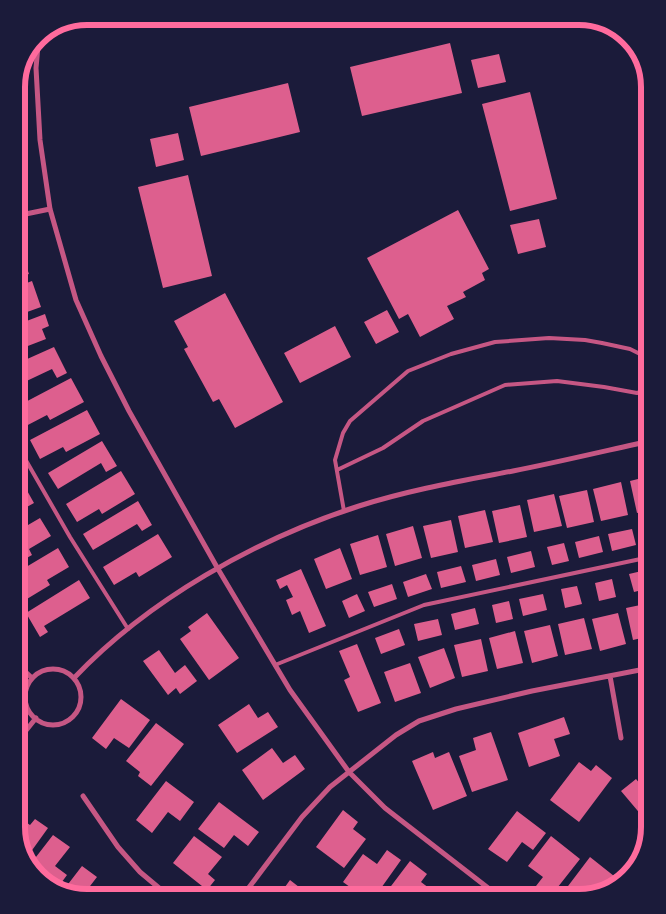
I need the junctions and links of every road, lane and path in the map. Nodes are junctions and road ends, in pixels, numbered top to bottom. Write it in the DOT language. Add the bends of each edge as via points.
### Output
graph roads {
  1 [pos="38,48"];
  2 [pos="50,209"];
  3 [pos="25,214"];
  4 [pos="641,354"];
  5 [pos="641,392"];
  6 [pos="641,443"];
  7 [pos="25,459"];
  8 [pos="337,470"];
  9 [pos="344,511"];
  10 [pos="641,559"];
  11 [pos="218,569"];
  12 [pos="128,630"];
  13 [pos="275,665"];
  14 [pos="641,670"];
  15 [pos="25,671"];
  16 [pos="610,676"];
  17 [pos="32,678"];
  18 [pos="74,678"];
  19 [pos="36,718"];
  20 [pos="25,732"];
  21 [pos="621,738"];
  22 [pos="349,772"];
  23 [pos="83,796"];
  24 [pos="160,889"];
  25 [pos="248,889"];
  26 [pos="489,889"];
  1 -- 2 [label="street" via="36,68 40,140"];
  2 -- 3 [label="street"];
  2 -- 11 [label="street" via="76,300 101,356"];
  4 -- 8 [label="lane" via="602,343 549,338 495,342 451,354 408,371 350,421 335,460"];
  5 -- 8 [label="lane" via="557,381 505,385 423,421 383,448"];
  6 -- 9 [label="street" via="429,487"];
  7 -- 12 [label="lane"];
  8 -- 9 [label="lane"];
  9 -- 11 [label="street" via="260,545"];
  10 -- 13 [label="lane" via="424,605"];
  11 -- 12 [label="street" via="179,591"];
  11 -- 13 [label="street"];
  12 -- 18 [label="street"];
  13 -- 22 [label="street"];
  14 -- 16 [label="street"];
  15 -- 17 [label="street"];
  16 -- 21 [label="street"];
  16 -- 22 [label="street" via="456,709 420,721 396,735"];
  17 -- 18 [label="street" via="42,671 55,669"];
  17 -- 19 [label="street" via="25,698"];
  18 -- 19 [label="street" via="81,696 76,713 55,725"];
  19 -- 20 [label="street"];
  22 -- 25 [label="street" via="302,817"];
  22 -- 26 [label="street" via="384,808"];
  23 -- 24 [label="street" via="118,847"];
}
